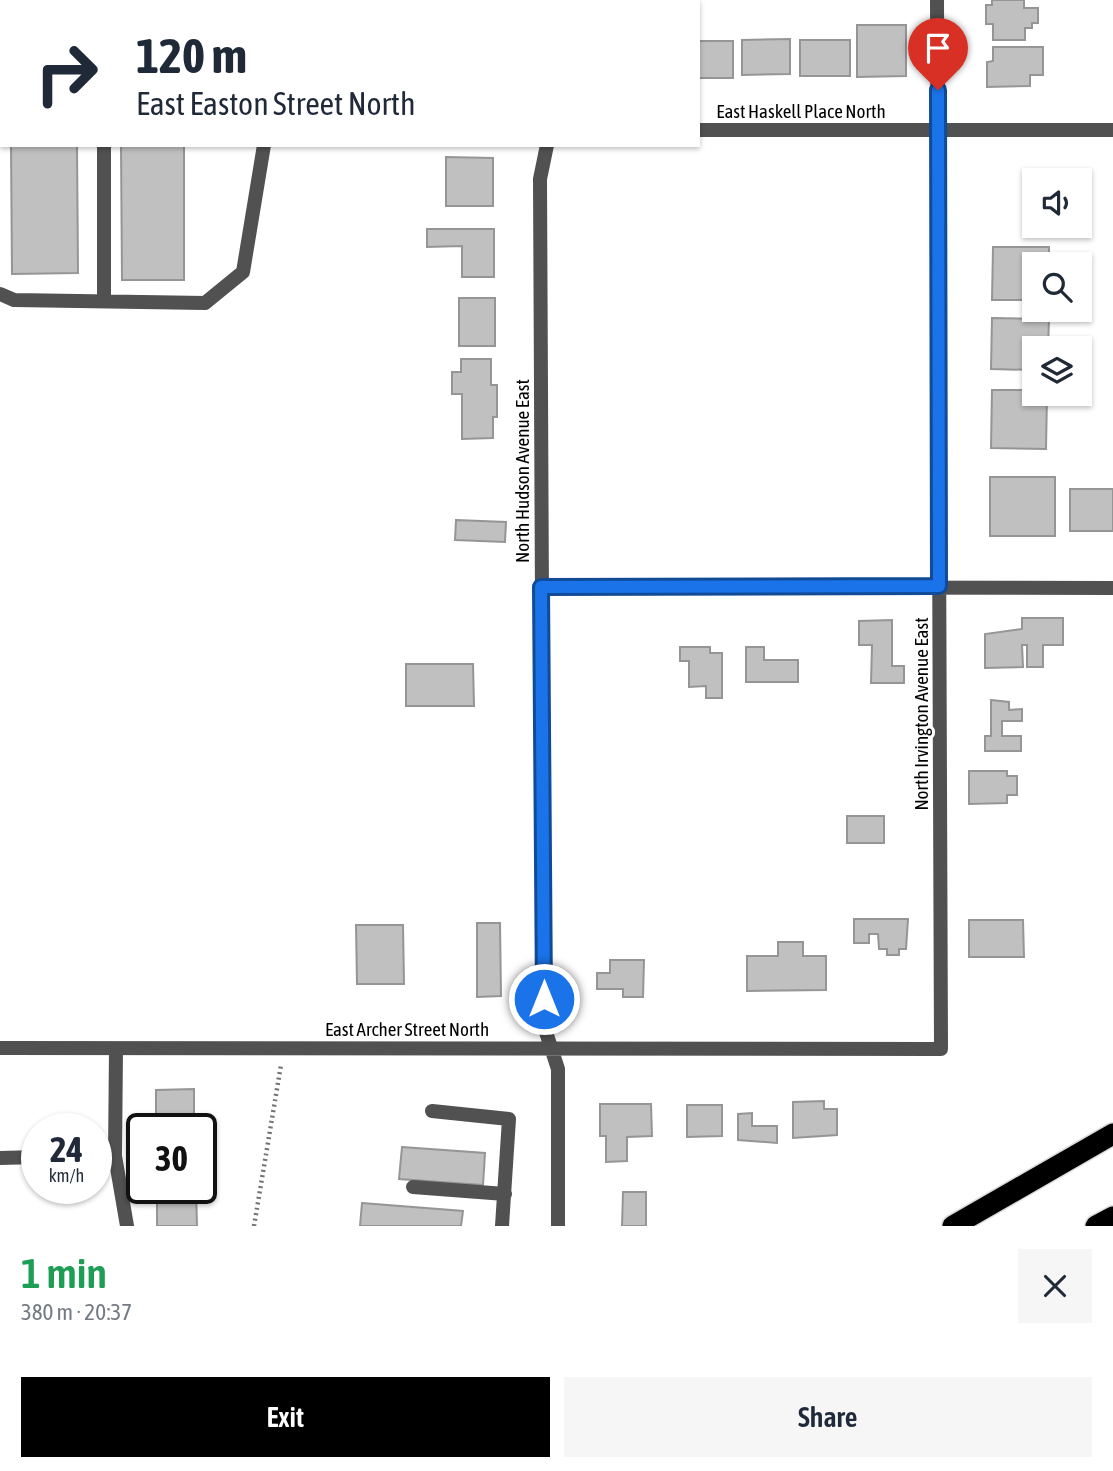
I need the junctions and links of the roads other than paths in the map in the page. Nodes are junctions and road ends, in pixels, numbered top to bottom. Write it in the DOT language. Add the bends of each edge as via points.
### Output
graph roads {
  1 [pos="937,0"];
  2 [pos="700,130"];
  3 [pos="938,130"];
  4 [pos="1113,130"];
  5 [pos="104,147"];
  6 [pos="264,147"];
  7 [pos="547,147"];
  8 [pos="0,294"];
  9 [pos="104,301"];
  10 [pos="939,586"];
  11 [pos="541,587"];
  12 [pos="1113,588"];
  13 [pos="0,1048"];
  14 [pos="551,1048"];
  15 [pos="116,1049"];
  16 [pos="941,1049"];
  17 [pos="432,1111"];
  18 [pos="1113,1134"];
  19 [pos="115,1156"];
  20 [pos="0,1157"];
  21 [pos="21,1157"];
  22 [pos="412,1187"];
  23 [pos="505,1194"];
  24 [pos="1113,1217"];
  25 [pos="127,1226"];
  26 [pos="502,1226"];
  27 [pos="558,1226"];
  28 [pos="953,1226"];
  29 [pos="1096,1226"];
  1 -- 3 [label="street, North Irvington Avenue East"];
  2 -- 3 [label="street, East Haskell Place North"];
  3 -- 4 [label="street, East Haskell Place North"];
  3 -- 10 [label="street, North Irvington Avenue East"];
  5 -- 9 [label="street"];
  6 -- 9 [label="street" via="243,272 205,303"];
  7 -- 11 [label="street, North Hudson Avenue East" via="540,179"];
  8 -- 9 [label="street" via="14,300"];
  10 -- 11 [label="street"];
  10 -- 12 [label="street"];
  10 -- 16 [label="street, North Irvington Avenue East"];
  11 -- 14 [label="street, North Hudson Avenue East" via="544,1026"];
  13 -- 15 [label="street, East Archer Street North"];
  14 -- 15 [label="street, East Archer Street North"];
  14 -- 16 [label="street, East Archer Street North"];
  14 -- 27 [label="street, North Hudson Avenue East" via="558,1069"];
  15 -- 19 [label="street"];
  17 -- 23 [label="street" via="509,1119"];
  18 -- 28 [label="highway"];
  19 -- 25 [label="street"];
  20 -- 21 [label="street"];
  22 -- 23 [label="street"];
  23 -- 26 [label="street"];
  24 -- 29 [label="highway"];
}
